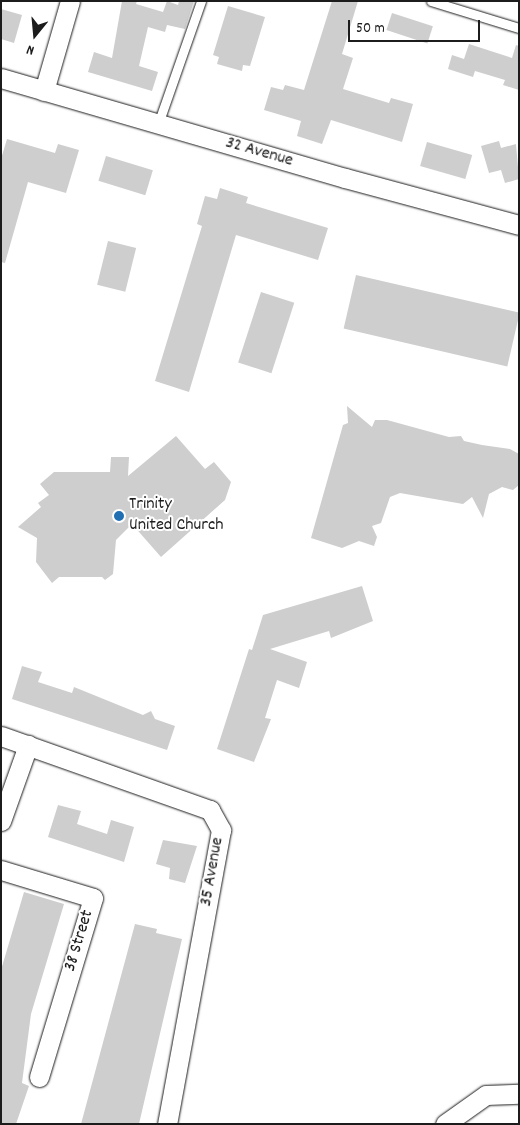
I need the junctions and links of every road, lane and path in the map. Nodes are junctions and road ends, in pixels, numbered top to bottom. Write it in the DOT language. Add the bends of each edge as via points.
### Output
graph roads {
  1 [pos="70,1"];
  2 [pos="201,1"];
  3 [pos="431,1"];
  4 [pos="454,5"];
  5 [pos="519,28"];
  6 [pos="1,78"];
  7 [pos="44,91"];
  8 [pos="158,124"];
  9 [pos="519,224"];
  10 [pos="1,736"];
  11 [pos="28,745"];
  12 [pos="1,821"];
  13 [pos="1,870"];
  14 [pos="39,1077"];
  15 [pos="519,1094"];
  16 [pos="167,1124"];
  17 [pos="445,1124"];
  1 -- 7 [label="street"];
  2 -- 8 [label="lane"];
  3 -- 4 [label="lane"];
  4 -- 5 [label="lane"];
  6 -- 7 [label="street, 32 Avenue"];
  7 -- 8 [label="street, 32 Avenue"];
  8 -- 9 [label="street, 32 Avenue"];
  10 -- 11 [label="street, 35 Avenue"];
  11 -- 12 [label="street"];
  11 -- 16 [label="street, 35 Avenue" via="210,810 221,830"];
  13 -- 14 [label="street, 38 Street" via="93,898"];
  15 -- 17 [label="street" via="486,1096"];
}
